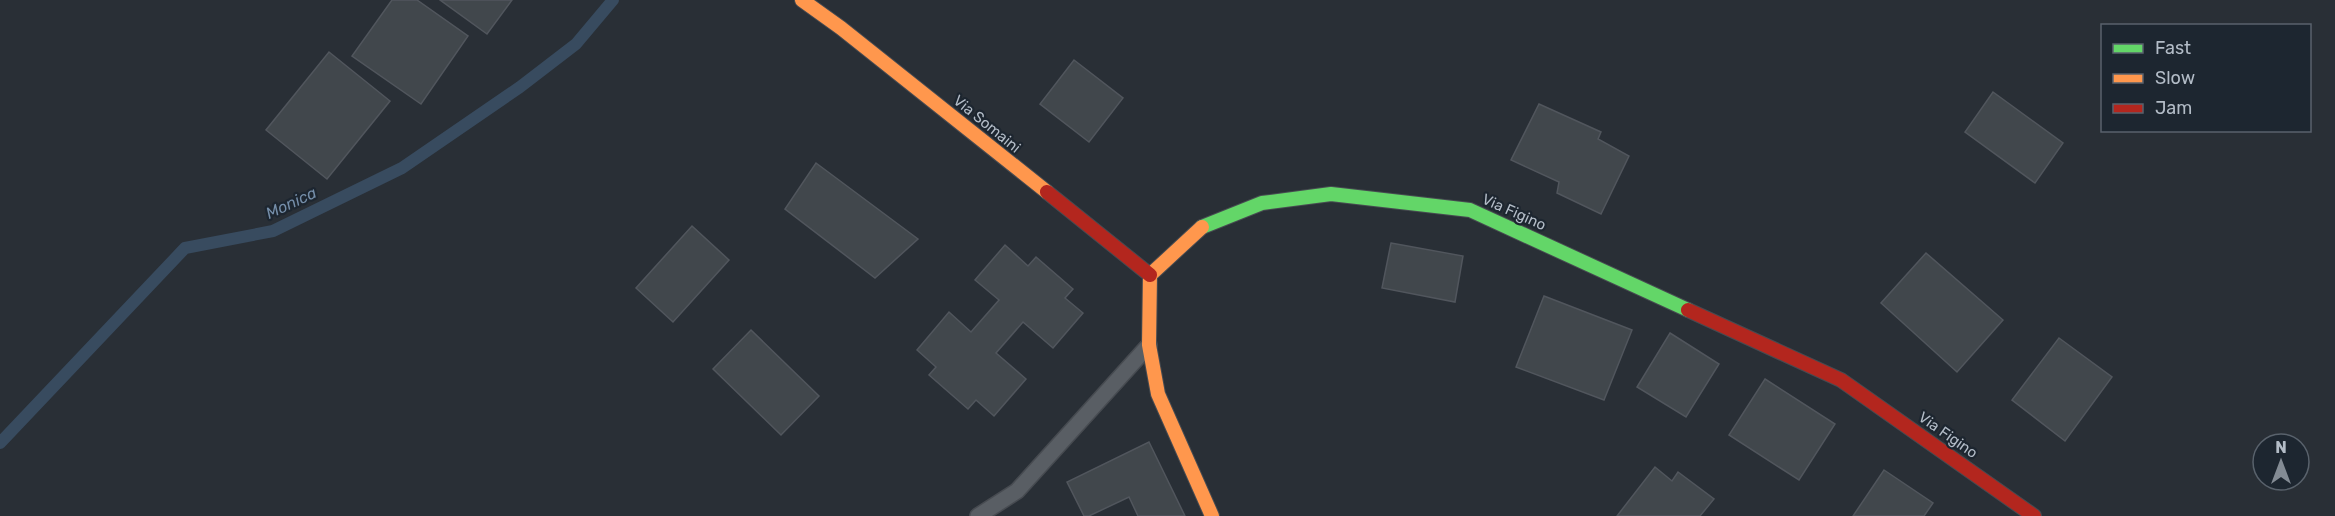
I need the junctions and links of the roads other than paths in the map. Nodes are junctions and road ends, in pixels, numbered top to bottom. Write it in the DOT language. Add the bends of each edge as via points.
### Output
graph roads {
  1 [pos="802,0"];
  2 [pos="1150,275"];
  3 [pos="1149,345"];
  4 [pos="978,516"];
  5 [pos="1212,516"];
  6 [pos="2034,516"];
  1 -- 2 [label="street, Via Somaini"];
  2 -- 3 [label="street"];
  2 -- 6 [label="street, Via Figino" via="1204,225 1262,203 1330,194 1470,210 1841,380"];
  3 -- 4 [label="lane" via="1017,491"];
  3 -- 5 [label="street" via="1158,394"];
}
